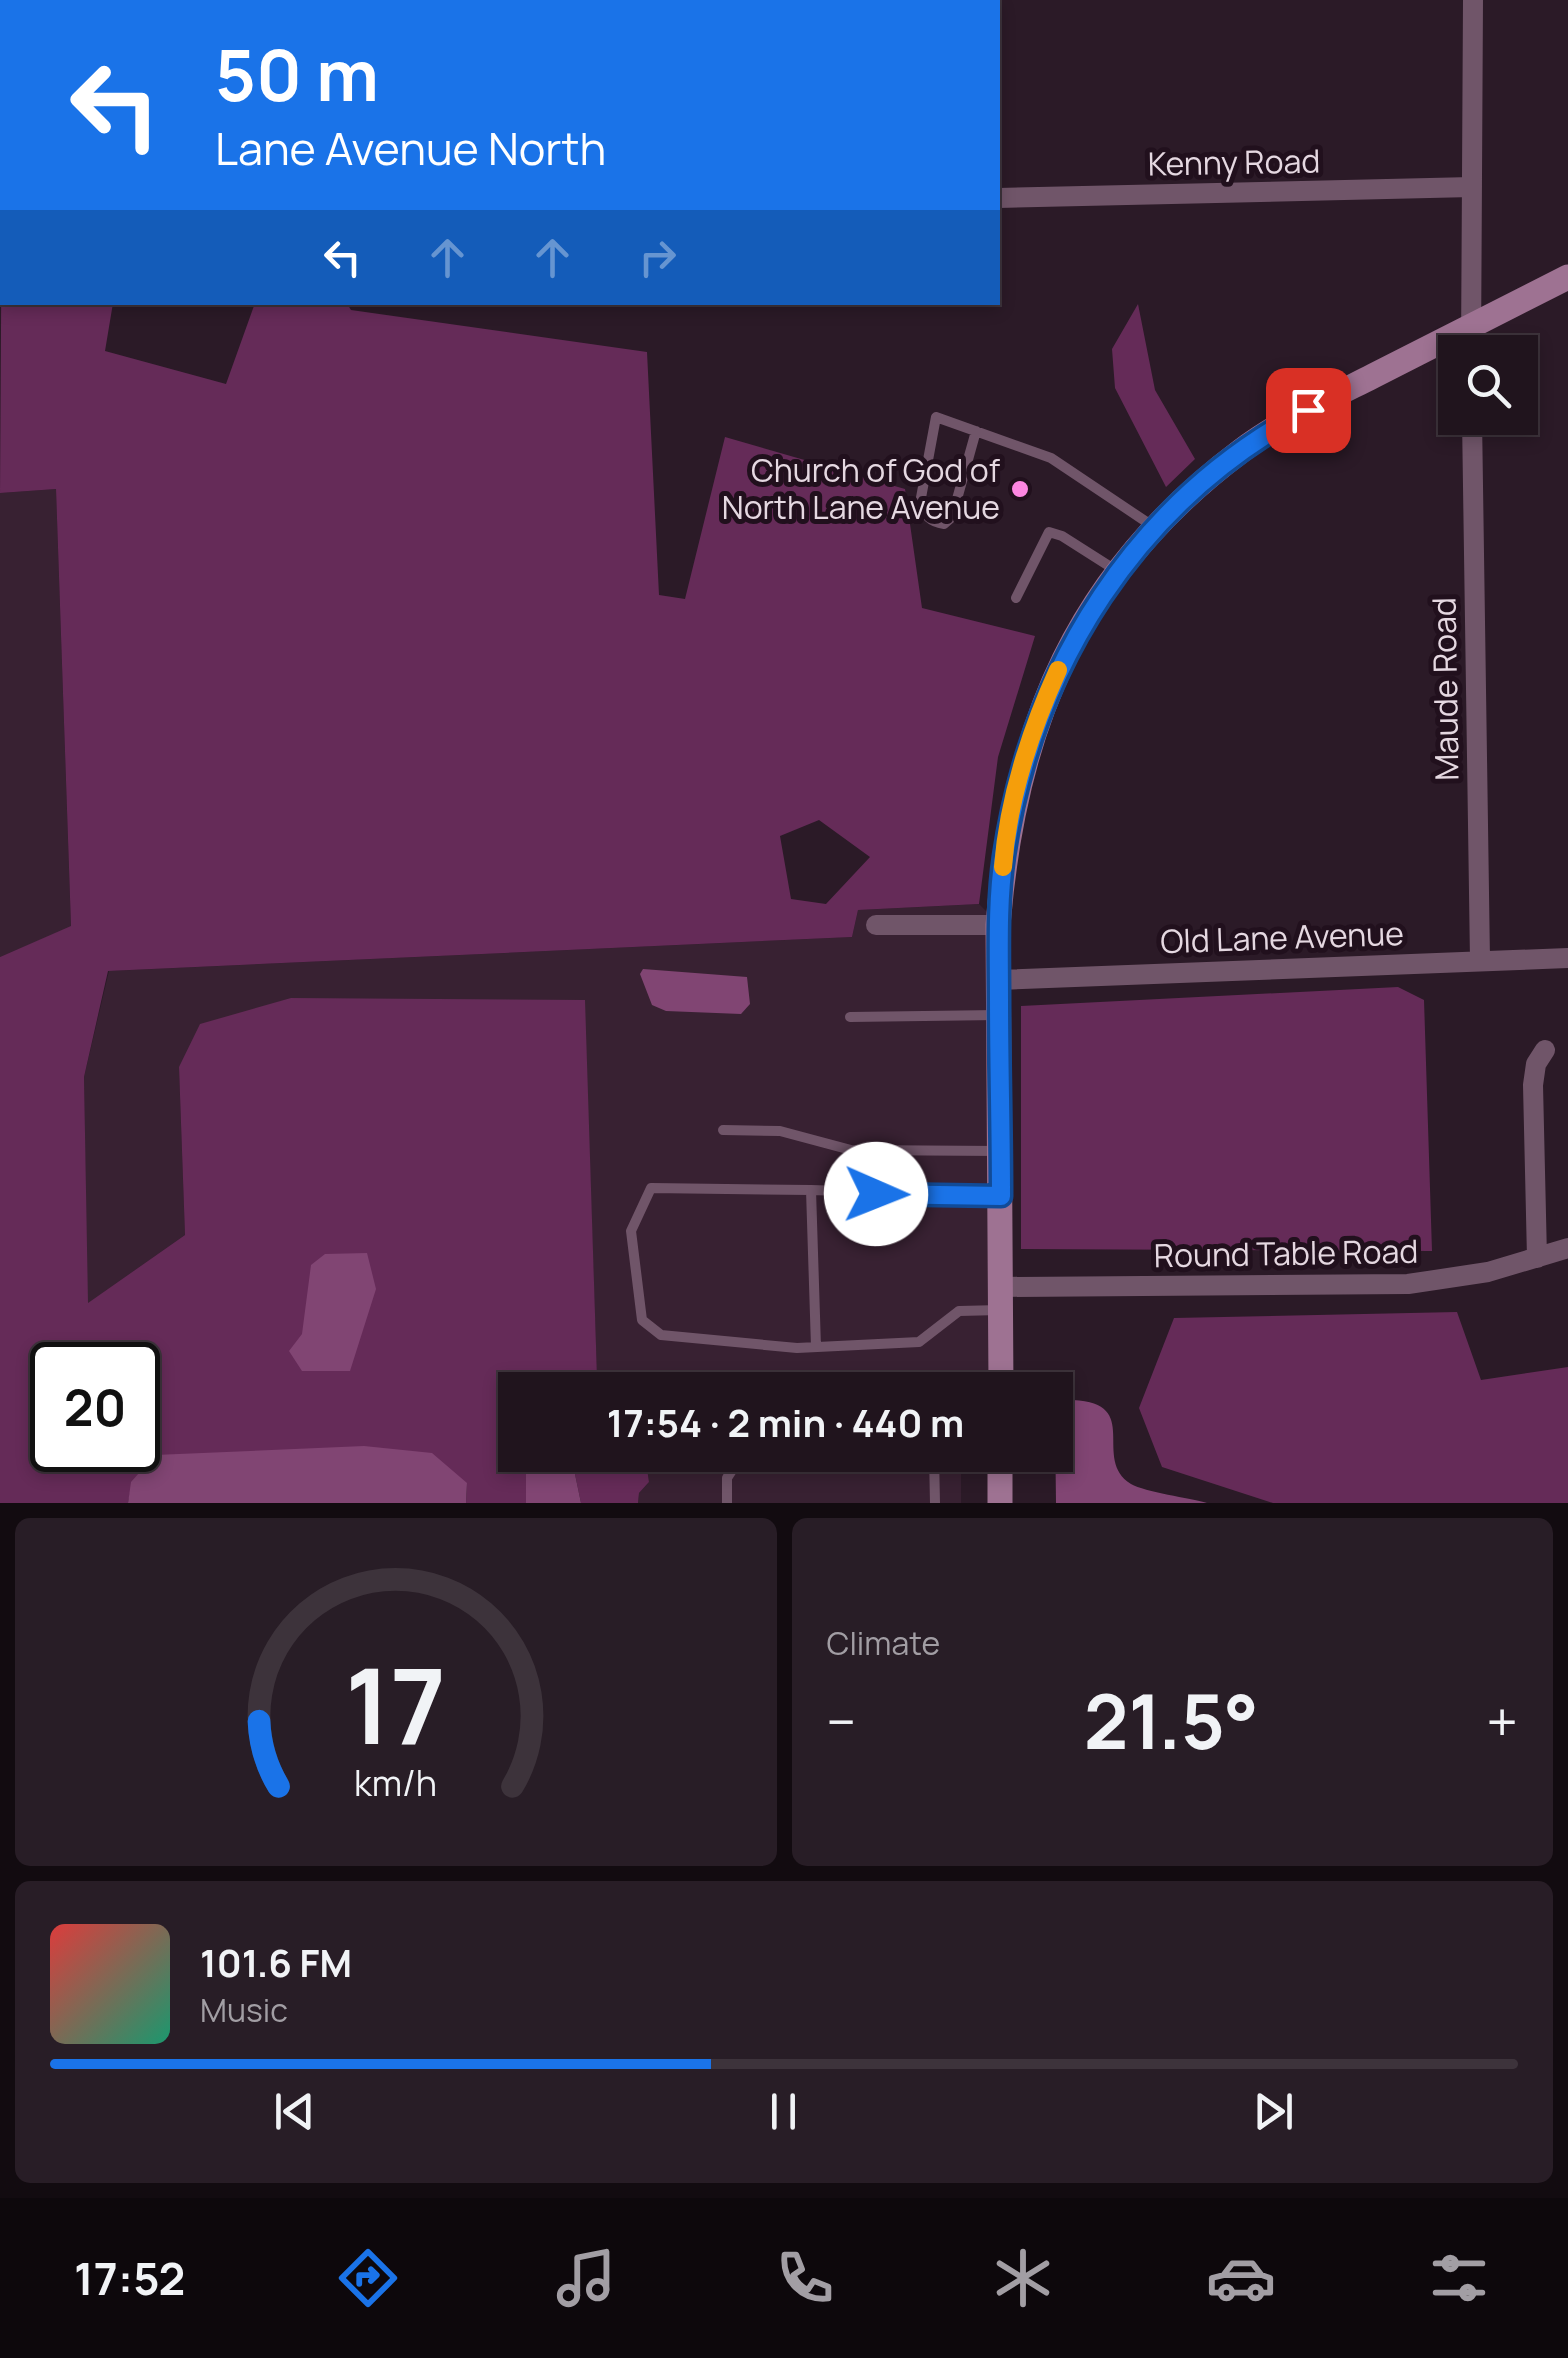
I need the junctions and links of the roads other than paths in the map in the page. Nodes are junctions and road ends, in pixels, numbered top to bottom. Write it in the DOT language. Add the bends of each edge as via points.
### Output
graph roads {
  1 [pos="1474,0"];
  2 [pos="1472,187"];
  3 [pos="1000,198"];
  4 [pos="1568,277"];
  5 [pos="1471,326"];
  6 [pos="1471,335"];
  7 [pos="976,431"];
  8 [pos="1472,435"];
  9 [pos="1155,528"];
  10 [pos="1118,572"];
  11 [pos="1016,598"];
  12 [pos="998,925"];
  13 [pos="876,926"];
  14 [pos="1568,958"];
  15 [pos="1480,960"];
  16 [pos="999,980"];
  17 [pos="999,1015"];
  18 [pos="850,1017"];
  19 [pos="1545,1050"];
  20 [pos="723,1130"];
  21 [pos="873,1150"];
  22 [pos="1000,1151"];
  23 [pos="811,1190"];
  24 [pos="876,1194"];
  25 [pos="1001,1196"];
  26 [pos="1568,1248"];
  27 [pos="1537,1258"];
  28 [pos="1001,1299"];
  29 [pos="816,1347"];
  30 [pos="1001,1372"];
  31 [pos="731,1472"];
  32 [pos="934,1472"];
  33 [pos="1000,1472"];
  34 [pos="727,1503"];
  35 [pos="935,1503"];
  36 [pos="1000,1503"];
  1 -- 2 [label="street"];
  2 -- 3 [label="street, Kenny Road"];
  2 -- 5 [label="street"];
  4 -- 5 [label="main road"];
  5 -- 6 [label="street"];
  5 -- 9 [label="main road" via="1243,449"];
  7 -- 7 [label="lane" via="936,418 920,503 935,522 952,517"];
  7 -- 9 [label="lane" via="1051,458"];
  8 -- 15 [label="street, Maude Road"];
  9 -- 10 [label="main road"];
  10 -- 11 [label="lane" via="1049,532"];
  10 -- 12 [label="main road" via="1038,714 1016,793"];
  12 -- 13 [label="street"];
  12 -- 16 [label="main road"];
  14 -- 15 [label="street, Old Lane Avenue"];
  15 -- 16 [label="street, Old Lane Avenue"];
  16 -- 17 [label="main road"];
  17 -- 18 [label="lane"];
  17 -- 22 [label="main road"];
  19 -- 27 [label="street" via="1533,1084"];
  20 -- 21 [label="lane" via="780,1130"];
  21 -- 22 [label="lane"];
  21 -- 24 [label="lane"];
  22 -- 25 [label="main road"];
  23 -- 24 [label="lane"];
  23 -- 29 [label="lane"];
  23 -- 29 [label="lane" via="651,1188 631,1231 642,1320 660,1335"];
  24 -- 25 [label="lane"];
  25 -- 28 [label="main road"];
  26 -- 27 [label="street, Round Table Road"];
  27 -- 28 [label="street, Round Table Road" via="1408,1284"];
  28 -- 29 [label="lane" via="959,1311 919,1342"];
  28 -- 30 [label="main road"];
  31 -- 34 [label="lane"];
  32 -- 35 [label="lane"];
  33 -- 36 [label="main road"];
}
